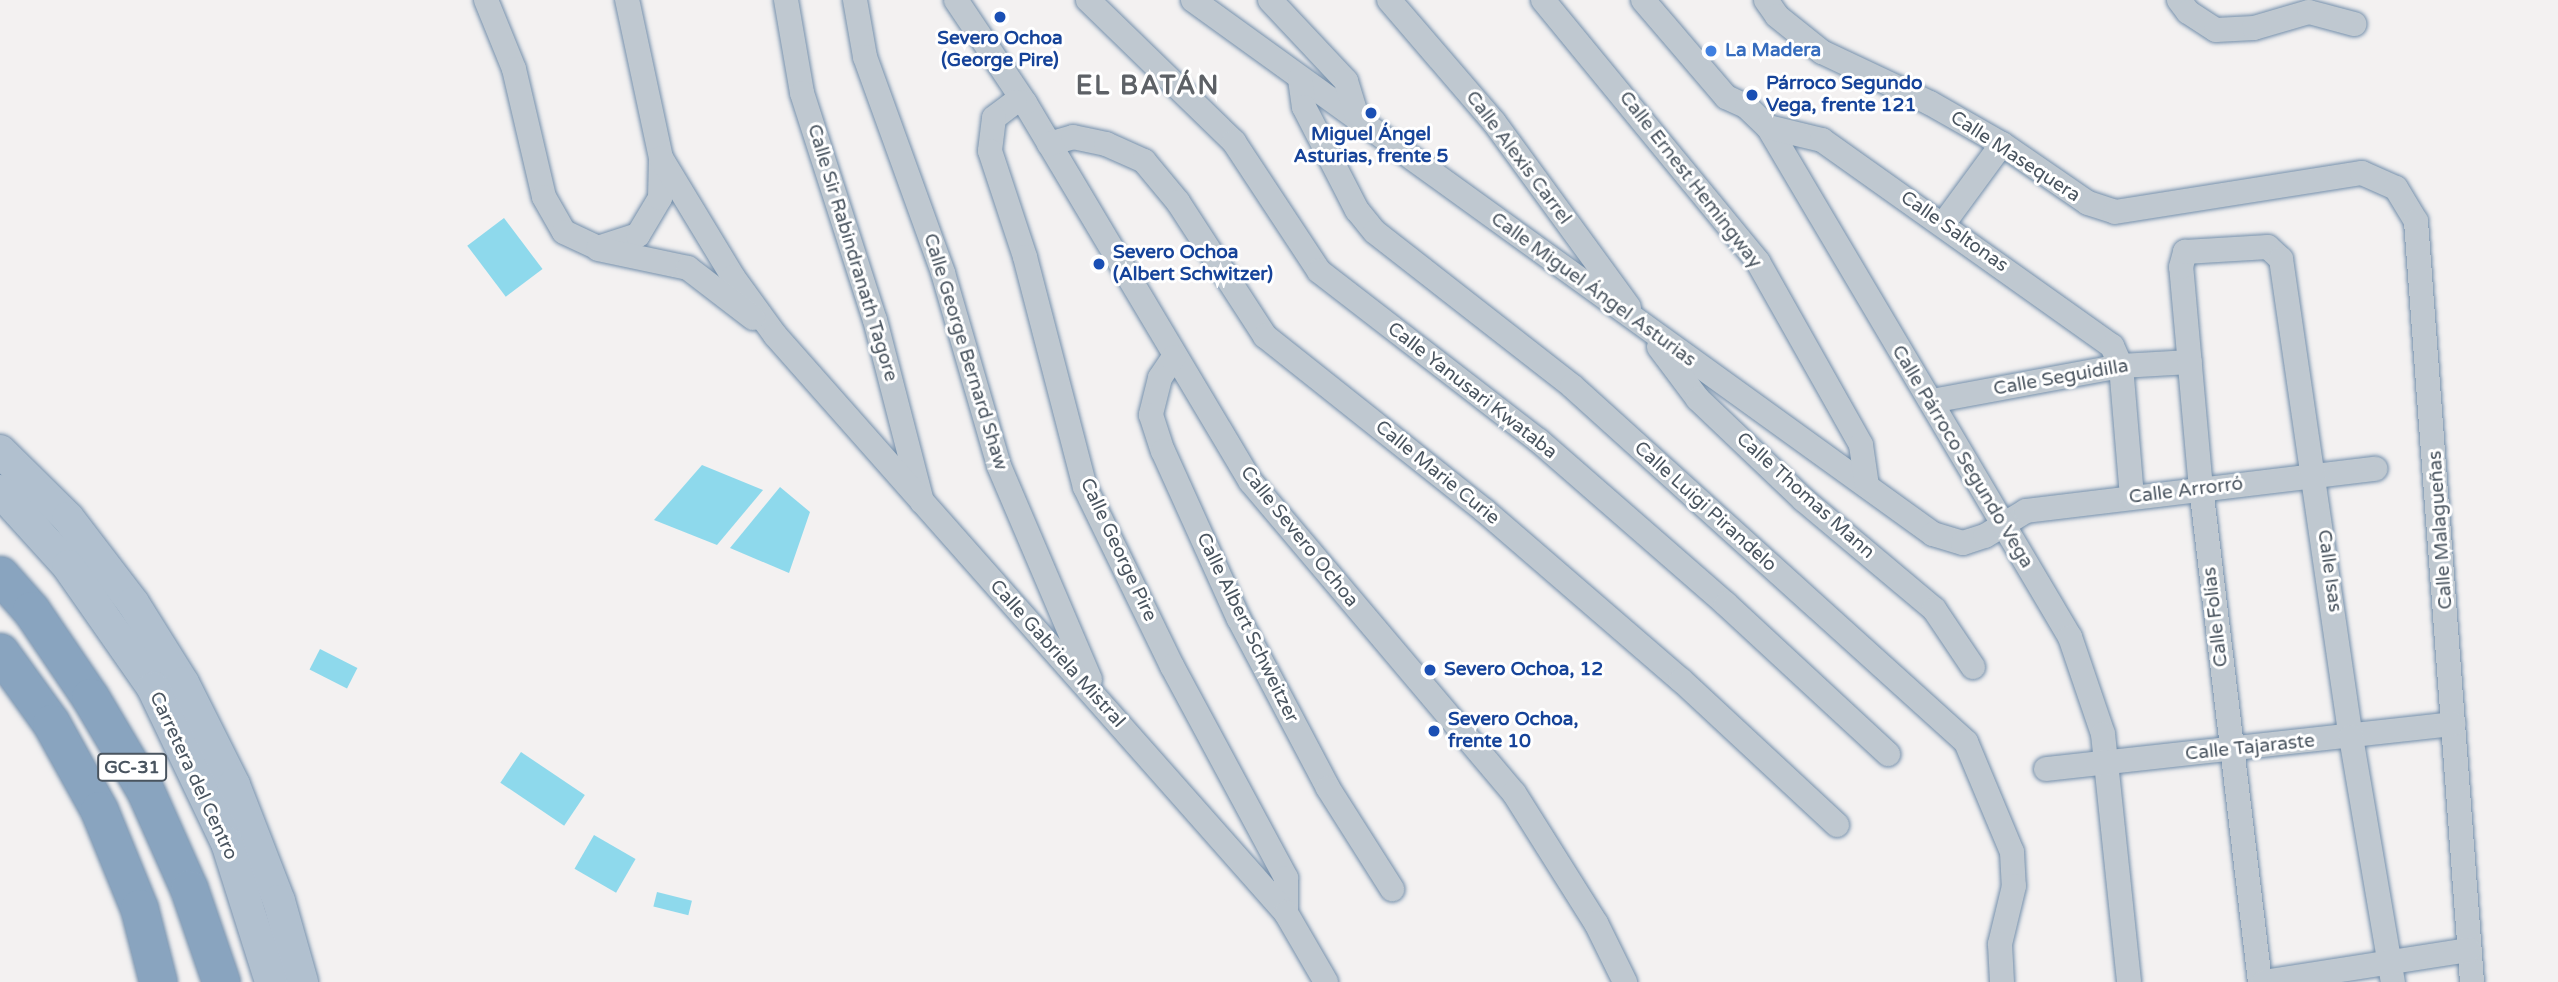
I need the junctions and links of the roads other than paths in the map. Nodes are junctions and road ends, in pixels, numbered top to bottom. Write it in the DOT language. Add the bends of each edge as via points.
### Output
graph roads {
  1 [pos="486,0"];
  2 [pos="627,0"];
  3 [pos="786,0"];
  4 [pos="855,0"];
  5 [pos="956,0"];
  6 [pos="1088,0"];
  7 [pos="1193,0"];
  8 [pos="1270,0"];
  9 [pos="1389,0"];
  10 [pos="1542,0"];
  11 [pos="1643,0"];
  12 [pos="1766,0"];
  13 [pos="2179,0"];
  14 [pos="2354,24"];
  15 [pos="1300,79"];
  16 [pos="1025,103"];
  17 [pos="1356,114"];
  18 [pos="1768,127"];
  19 [pos="1049,144"];
  20 [pos="2002,144"];
  21 [pos="661,158"];
  22 [pos="2295,181"];
  23 [pos="1944,223"];
  24 [pos="598,248"];
  25 [pos="2185,252"];
  26 [pos="1640,321"];
  27 [pos="775,335"];
  28 [pos="1174,357"];
  29 [pos="2190,362"];
  30 [pos="2121,366"];
  31 [pos="1932,401"];
  32 [pos="0,452"];
  33 [pos="2375,469"];
  34 [pos="2316,476"];
  35 [pos="1867,486"];
  36 [pos="2201,489"];
  37 [pos="0,491"];
  38 [pos="2132,497"];
  39 [pos="922,506"];
  40 [pos="2001,523"];
  41 [pos="0,575"];
  42 [pos="0,652"];
  43 [pos="1973,667"];
  44 [pos="1097,696"];
  45 [pos="2454,724"];
  46 [pos="2351,737"];
  47 [pos="2232,751"];
  48 [pos="1888,754"];
  49 [pos="2106,764"];
  50 [pos="2046,769"];
  51 [pos="1837,825"];
  52 [pos="1392,889"];
  53 [pos="1286,913"];
  54 [pos="2469,950"];
  55 [pos="2390,972"];
  56 [pos="158,982"];
  57 [pos="221,982"];
  58 [pos="271,982"];
  59 [pos="302,982"];
  60 [pos="1326,982"];
  61 [pos="1625,982"];
  62 [pos="2002,982"];
  63 [pos="2129,982"];
  64 [pos="2262,982"];
  65 [pos="2472,982"];
  1 -- 24 [label="street" via="514,69 544,197 564,232"];
  2 -- 21 [label="street"];
  3 -- 39 [label="street, Calle Sir Rabindranath Tagore" via="802,93 875,320"];
  4 -- 44 [label="street, Calle George Bernard Shaw" via="865,57 943,274 999,466"];
  5 -- 16 [label="street, Calle Severo Ochoa"];
  6 -- 48 [label="street, Calle Yanusari Kwataba" via="1234,142 1319,271 1538,440"];
  7 -- 15 [label="street, Calle Miguel Ángel Asturias"];
  8 -- 17 [label="street" via="1346,81"];
  9 -- 26 [label="street, Calle Alexis Carrel" via="1494,122"];
  10 -- 35 [label="street, Calle Ernest Hemingway" via="1758,262 1861,445"];
  11 -- 18 [label="street, Calle Párroco Segundo Vega" via="1726,97 1747,107"];
  12 -- 20 [label="street, Calle Masequera" via="1777,16 1822,52"];
  13 -- 14 [label="street" via="2188,12 2216,30 2254,28 2309,12"];
  15 -- 17 [label="street, Calle Miguel Ángel Asturias"];
  15 -- 62 [label="street, Calle Luigi Pirandelo" via="1304,107 1357,210 1374,232 1572,386 1966,742 2012,852 2014,886 2000,944"];
  16 -- 19 [label="street, Calle Severo Ochoa"];
  16 -- 53 [label="street, Calle George Pire" via="1015,102 994,118 990,151 1025,257 1085,487 1172,666 1286,878"];
  17 -- 26 [label="street, Calle Miguel Ángel Asturias"];
  18 -- 23 [label="street, Calle Saltonas" via="1822,140"];
  18 -- 31 [label="street, Calle Párroco Segundo Vega"];
  19 -- 28 [label="street, Calle Severo Ochoa"];
  19 -- 51 [label="street, Calle Marie Curie" via="1073,137 1105,144 1143,161 1178,202 1265,336 1485,511 1681,680"];
  20 -- 22 [label="street, Calle Masequera" via="2088,203 2115,212"];
  20 -- 23 [label="street"];
  21 -- 24 [label="street" via="660,198 638,235"];
  21 -- 27 [label="street, Calle Gabriela Mistral" via="733,277"];
  22 -- 45 [label="street, Calle Malagueñas" via="2362,173 2396,188 2416,222"];
  23 -- 30 [label="street, Calle Saltonas" via="2112,346"];
  24 -- 27 [label="street, Calle Gabriela Mistral" via="688,268"];
  25 -- 29 [label="street, Calle Folías" via="2181,267"];
  25 -- 34 [label="street, Calle Isas" via="2268,247 2281,260"];
  26 -- 35 [label="street, Calle Miguel Ángel Asturias" via="1730,391"];
  26 -- 43 [label="street, Calle Thomas Mann" via="1698,399 1804,500 1934,609"];
  27 -- 39 [label="street, Calle Gabriela Mistral"];
  28 -- 52 [label="street, Calle Albert Schweitzer" via="1160,378 1151,415 1163,451 1252,643 1328,788"];
  28 -- 61 [label="street, Calle Severo Ochoa" via="1251,482 1514,793 1568,876"];
  29 -- 30 [label="street, Calle Seguidilla"];
  29 -- 36 [label="street, Calle Folías"];
  30 -- 31 [label="street, Calle Seguidilla"];
  30 -- 38 [label="street"];
  31 -- 40 [label="street, Calle Párroco Segundo Vega"];
  32 -- 59 [label="main road" via="68,518 133,603 183,684 234,785 279,901"];
  33 -- 34 [label="street, Calle Arrorró"];
  34 -- 36 [label="street, Calle Arrorró"];
  34 -- 46 [label="street, Calle Isas"];
  35 -- 40 [label="street, Calle Miguel Ángel Asturias" via="1943,537 1964,543 1985,536"];
  36 -- 38 [label="street, Calle Arrorró"];
  36 -- 47 [label="street, Calle Folías"];
  37 -- 58 [label="main road, Carretera del Centro" via="68,566 153,688 227,843"];
  38 -- 40 [label="street, Calle Arrorró" via="2026,511"];
  39 -- 44 [label="street, Calle Gabriela Mistral"];
  40 -- 49 [label="street, Calle Párroco Segundo Vega" via="2070,637 2103,734"];
  41 -- 57 [label="highway, GC-31" via="31,610 90,697 145,790 189,889"];
  42 -- 56 [label="highway, GC-31" via="51,723 99,810 139,908"];
  44 -- 53 [label="street, Calle Gabriela Mistral"];
  45 -- 46 [label="street, Calle Tajaraste"];
  45 -- 54 [label="street, Calle Malagueñas"];
  46 -- 47 [label="street, Calle Tajaraste"];
  46 -- 55 [label="street, Calle Isas"];
  47 -- 49 [label="street, Calle Tajaraste"];
  47 -- 64 [label="street, Calle Folías"];
  49 -- 50 [label="street, Calle Tajaraste"];
  49 -- 63 [label="street, Calle Párroco Segundo Vega"];
  53 -- 60 [label="street, Calle Gabriela Mistral"];
  54 -- 55 [label="street"];
  54 -- 65 [label="street, Calle Malagueñas"];
  55 -- 64 [label="street"];
}
